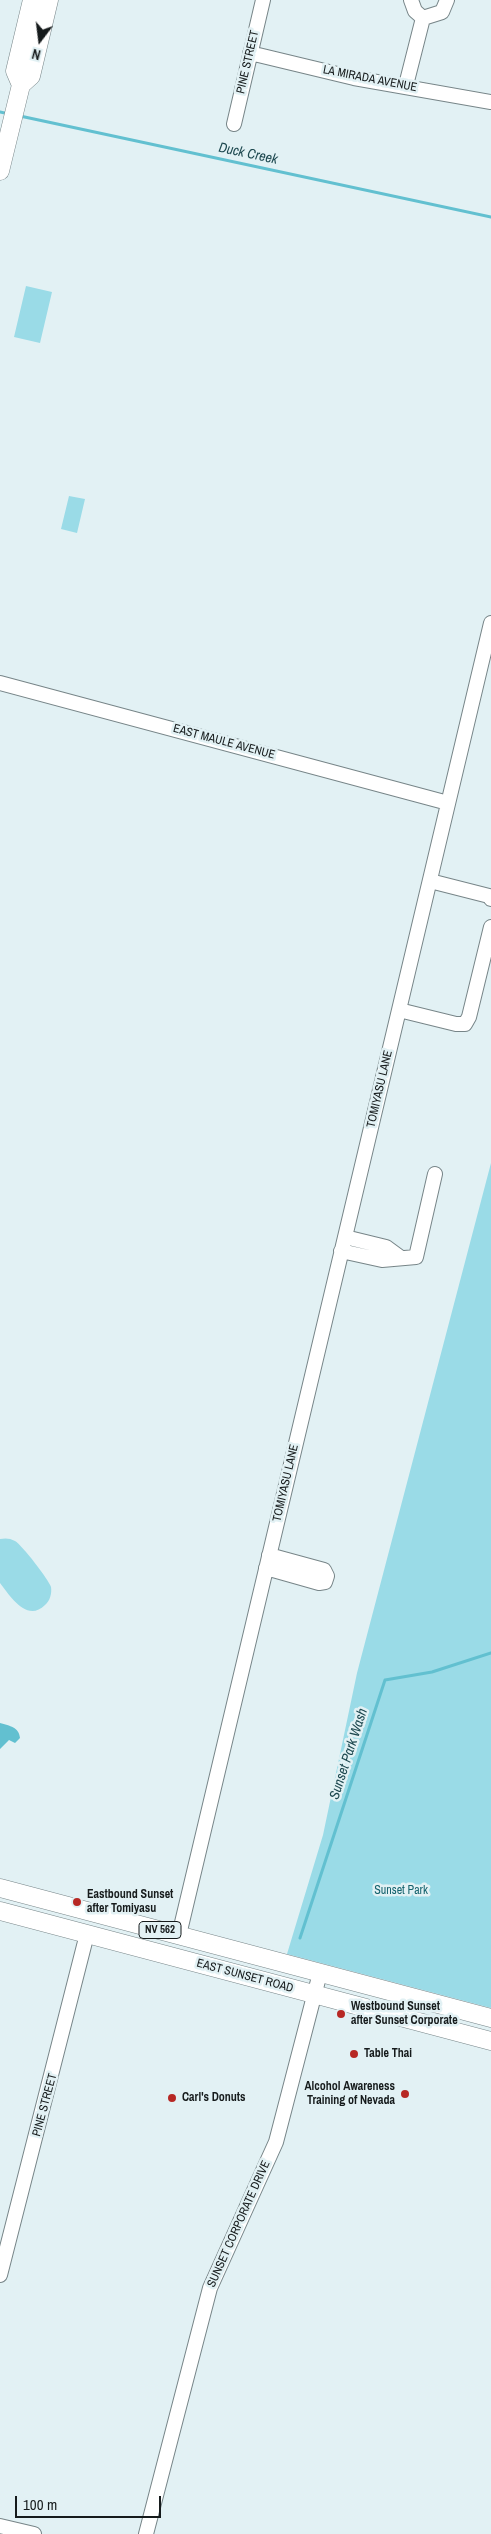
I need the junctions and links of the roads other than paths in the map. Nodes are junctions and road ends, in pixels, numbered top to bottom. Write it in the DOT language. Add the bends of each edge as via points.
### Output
graph roads {
  1 [pos="32,0"];
  2 [pos="49,0"];
  3 [pos="263,0"];
  4 [pos="411,0"];
  5 [pos="448,0"];
  6 [pos="423,18"];
  7 [pos="250,53"];
  8 [pos="406,85"];
  9 [pos="18,87"];
  10 [pos="491,102"];
  11 [pos="234,124"];
  12 [pos="0,171"];
  13 [pos="491,623"];
  14 [pos="0,683"];
  15 [pos="448,803"];
  16 [pos="430,881"];
  17 [pos="491,899"];
  18 [pos="491,927"];
  19 [pos="399,1010"];
  20 [pos="435,1174"];
  21 [pos="345,1236"];
  22 [pos="341,1251"];
  23 [pos="401,1258"];
  24 [pos="0,1888"];
  25 [pos="0,1899"];
  26 [pos="0,1911"];
  27 [pos="93,1913"];
  28 [pos="87,1934"];
  29 [pos="179,1935"];
  30 [pos="320,1973"];
  31 [pos="314,1994"];
  32 [pos="491,2018"];
  33 [pos="491,2041"];
  34 [pos="0,2275"];
  35 [pos="0,2526"];
  36 [pos="29,2534"];
  37 [pos="146,2534"];
  1 -- 9 [label="main road" via="15,71"];
  2 -- 9 [label="main road" via="31,76"];
  3 -- 7 [label="street, PINE STREET"];
  4 -- 6 [label="street" via="415,11"];
  5 -- 6 [label="street" via="442,12"];
  6 -- 8 [label="street"];
  7 -- 8 [label="street, LA MIRADA AVENUE" via="354,78"];
  7 -- 11 [label="street, PINE STREET"];
  8 -- 10 [label="street, LA MIRADA AVENUE"];
  9 -- 12 [label="main road"];
  13 -- 15 [label="street, TOMIYASU LANE"];
  14 -- 15 [label="street, EAST MAULE AVENUE"];
  15 -- 16 [label="street, TOMIYASU LANE"];
  16 -- 17 [label="street"];
  16 -- 19 [label="street, TOMIYASU LANE"];
  18 -- 19 [label="street" via="470,1017 465,1024"];
  19 -- 21 [label="street, TOMIYASU LANE"];
  20 -- 23 [label="street" via="416,1256"];
  21 -- 22 [label="street, TOMIYASU LANE"];
  21 -- 23 [label="street" via="386,1247"];
  22 -- 23 [label="street" via="382,1260"];
  22 -- 29 [label="street, TOMIYASU LANE"];
  24 -- 27 [label="main road, EAST SUNSET ROAD / NV 562"];
  25 -- 27 [label="main road"];
  26 -- 28 [label="main road, EAST SUNSET ROAD / NV 562"];
  27 -- 29 [label="main road, EAST SUNSET ROAD / NV 562"];
  28 -- 29 [label="main road" via="94,1926 161,1942 175,1943"];
  28 -- 31 [label="main road, EAST SUNSET ROAD / NV 562"];
  28 -- 34 [label="street, PINE STREET"];
  29 -- 30 [label="main road, EAST SUNSET ROAD / NV 562"];
  30 -- 31 [label="street, SUNSET CORPORATE DRIVE"];
  30 -- 32 [label="main road, EAST SUNSET ROAD / NV 562"];
  31 -- 33 [label="main road, EAST SUNSET ROAD / NV 562"];
  31 -- 37 [label="street, SUNSET CORPORATE DRIVE" via="276,2142 210,2288"];
  35 -- 36 [label="street"];
}
